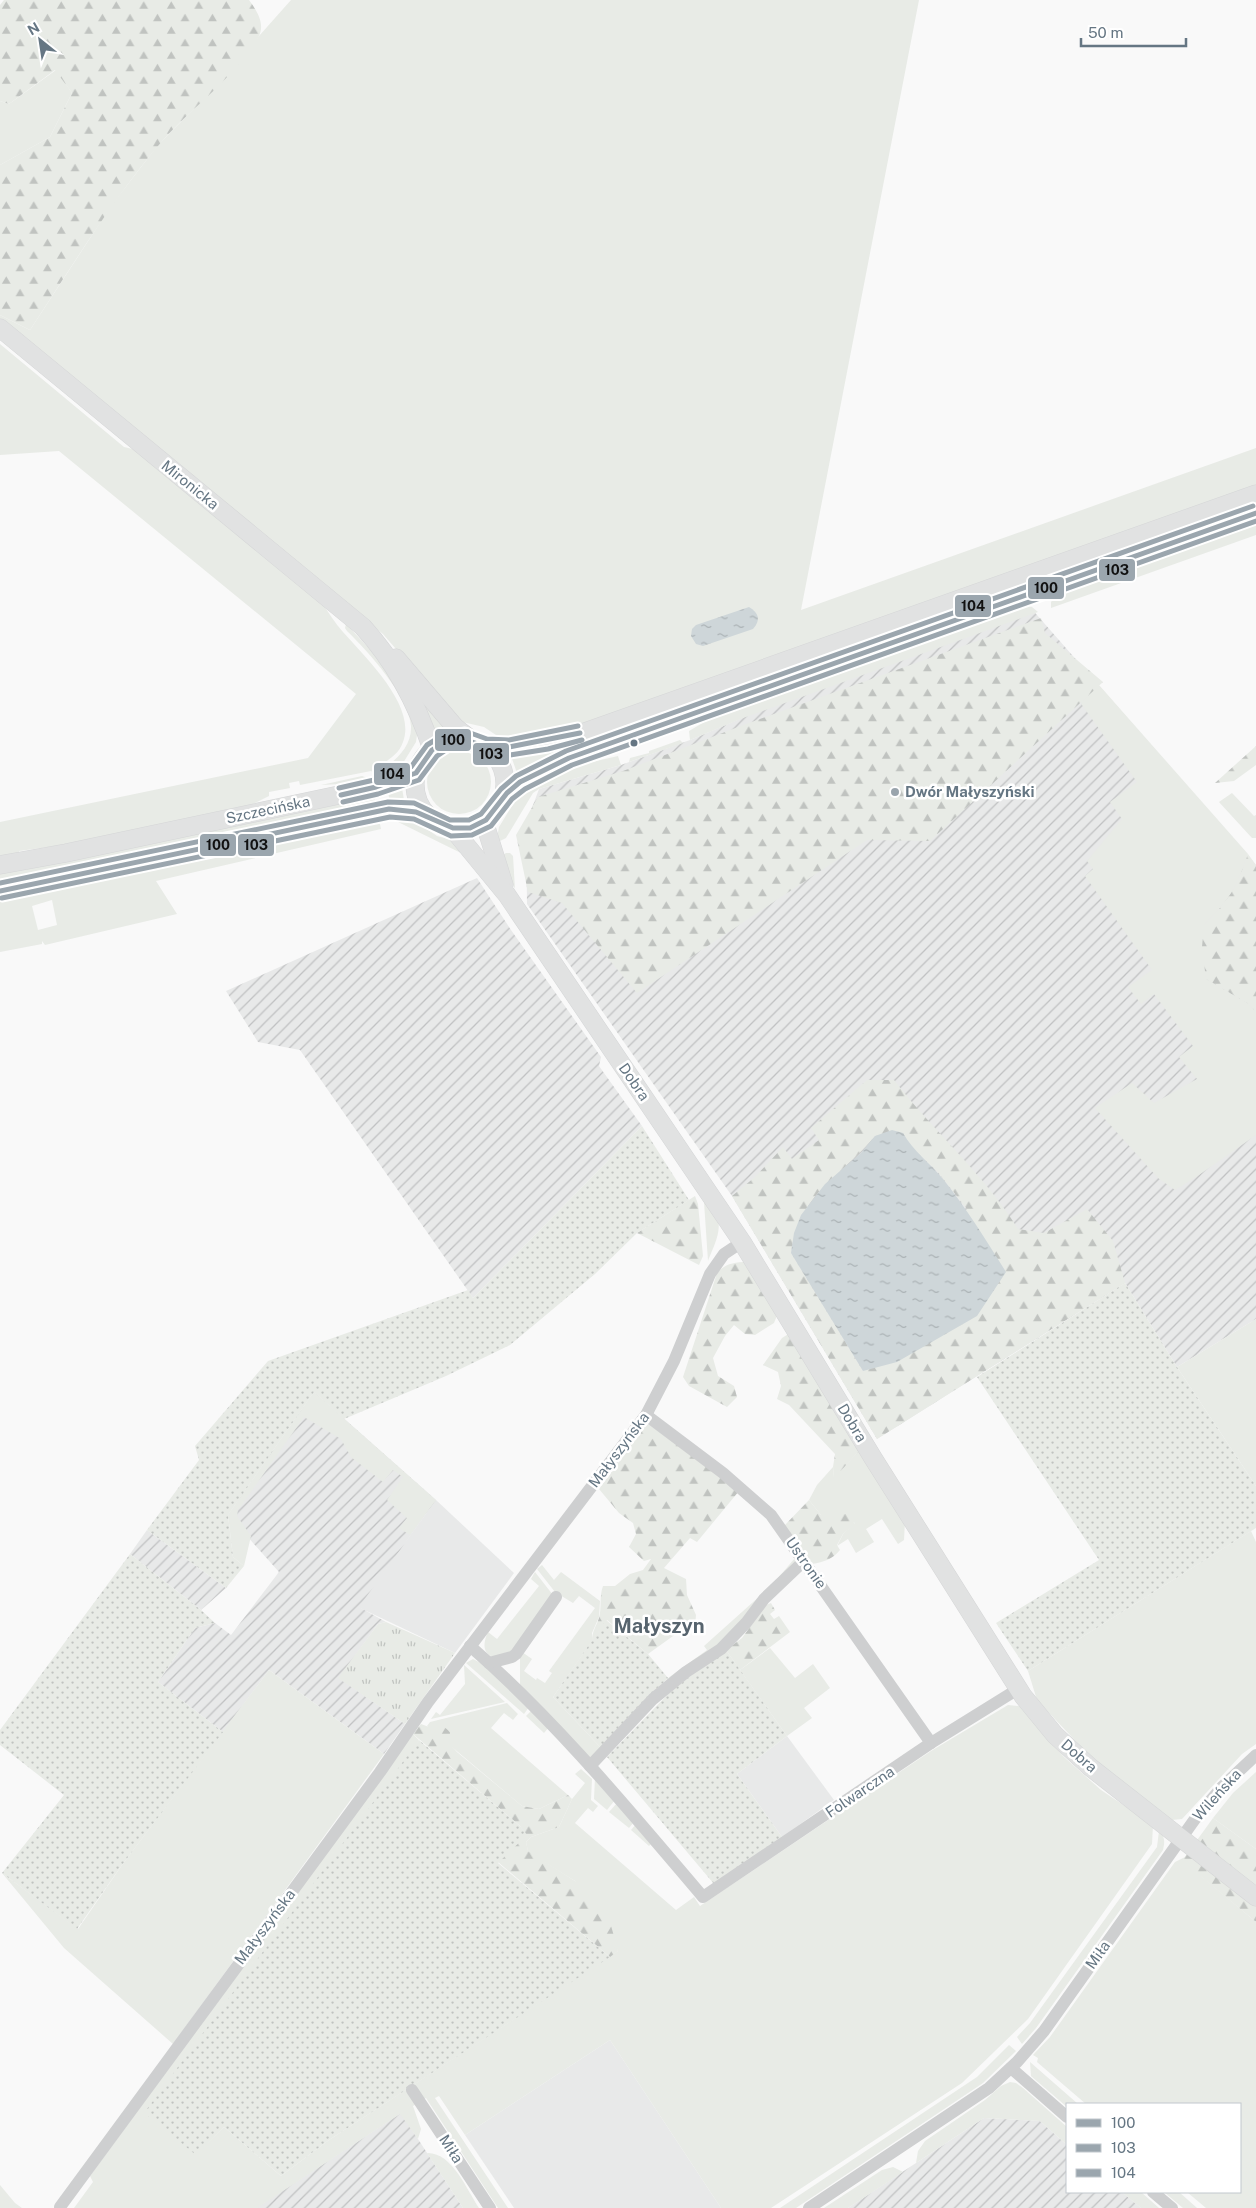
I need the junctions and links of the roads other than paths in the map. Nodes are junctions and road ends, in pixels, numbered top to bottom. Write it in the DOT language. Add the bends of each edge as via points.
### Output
graph roads {
  1 [pos="0,328"];
  2 [pos="1256,494"];
  3 [pos="1256,513"];
  4 [pos="378,644"];
  5 [pos="480,744"];
  6 [pos="432,749"];
  7 [pos="416,773"];
  8 [pos="502,797"];
  9 [pos="432,819"];
  10 [pos="484,821"];
  11 [pos="452,828"];
  12 [pos="0,864"];
  13 [pos="0,890"];
  14 [pos="507,895"];
  15 [pos="742,1242"];
  16 [pos="646,1415"];
  17 [pos="804,1561"];
  18 [pos="556,1597"];
  19 [pos="470,1646"];
  20 [pos="489,1663"];
  21 [pos="1018,1689"];
  22 [pos="931,1743"];
  23 [pos="1256,1755"];
  24 [pos="590,1766"];
  25 [pos="1181,1838"];
  26 [pos="1256,1897"];
  27 [pos="1011,2068"];
  28 [pos="412,2090"];
  29 [pos="1066,2116"];
  30 [pos="1154,2193"];
  31 [pos="60,2207"];
  32 [pos="490,2208"];
  33 [pos="809,2208"];
  34 [pos="1172,2208"];
  1 -- 4 [label="main road, Mironicka" via="363,627"];
  2 -- 5 [label="main road" via="609,724 554,740 528,744"];
  3 -- 8 [label="main road" via="576,755 532,775"];
  4 -- 5 [label="main road, Mironicka" via="396,657 455,726"];
  4 -- 6 [label="main road, Mironicka" via="418,710"];
  5 -- 6 [label="main road" via="459,739 445,741"];
  5 -- 8 [label="main road" via="496,757 502,770"];
  6 -- 7 [label="main road"];
  7 -- 9 [label="main road" via="417,798"];
  7 -- 12 [label="main road, Szczecińska" via="368,789"];
  8 -- 10 [label="main road" via="496,811"];
  9 -- 11 [label="main road"];
  9 -- 13 [label="main road, Szczecińska" via="408,810 389,809"];
  10 -- 11 [label="main road" via="469,828"];
  10 -- 14 [label="main road, Dobra"];
  11 -- 14 [label="main road, Dobra"];
  14 -- 15 [label="main road, Dobra"];
  15 -- 16 [label="street, Małyszyńska" via="724,1254 710,1274 674,1361"];
  15 -- 21 [label="main road, Dobra"];
  16 -- 17 [label="street, Ustronie" via="723,1473 771,1515"];
  16 -- 19 [label="street, Małyszyńska"];
  17 -- 22 [label="street, Ustronie"];
  17 -- 24 [label="street" via="721,1648 653,1699"];
  18 -- 20 [label="street" via="516,1654"];
  19 -- 20 [label="street"];
  19 -- 31 [label="street, Małyszyńska"];
  20 -- 24 [label="street"];
  21 -- 22 [label="street, Folwarczna"];
  21 -- 25 [label="main road, Dobra" via="1038,1716 1072,1751"];
  22 -- 24 [label="street, Folwarczna" via="703,1897"];
  23 -- 25 [label="street, Wileńska" via="1223,1786"];
  25 -- 26 [label="main road, Dobra"];
  25 -- 27 [label="street, Miła" via="1044,2031"];
  27 -- 29 [label="street"];
  27 -- 33 [label="street, Miła" via="956,2111"];
  28 -- 32 [label="street, Miła"];
  30 -- 34 [label="street"];
}
